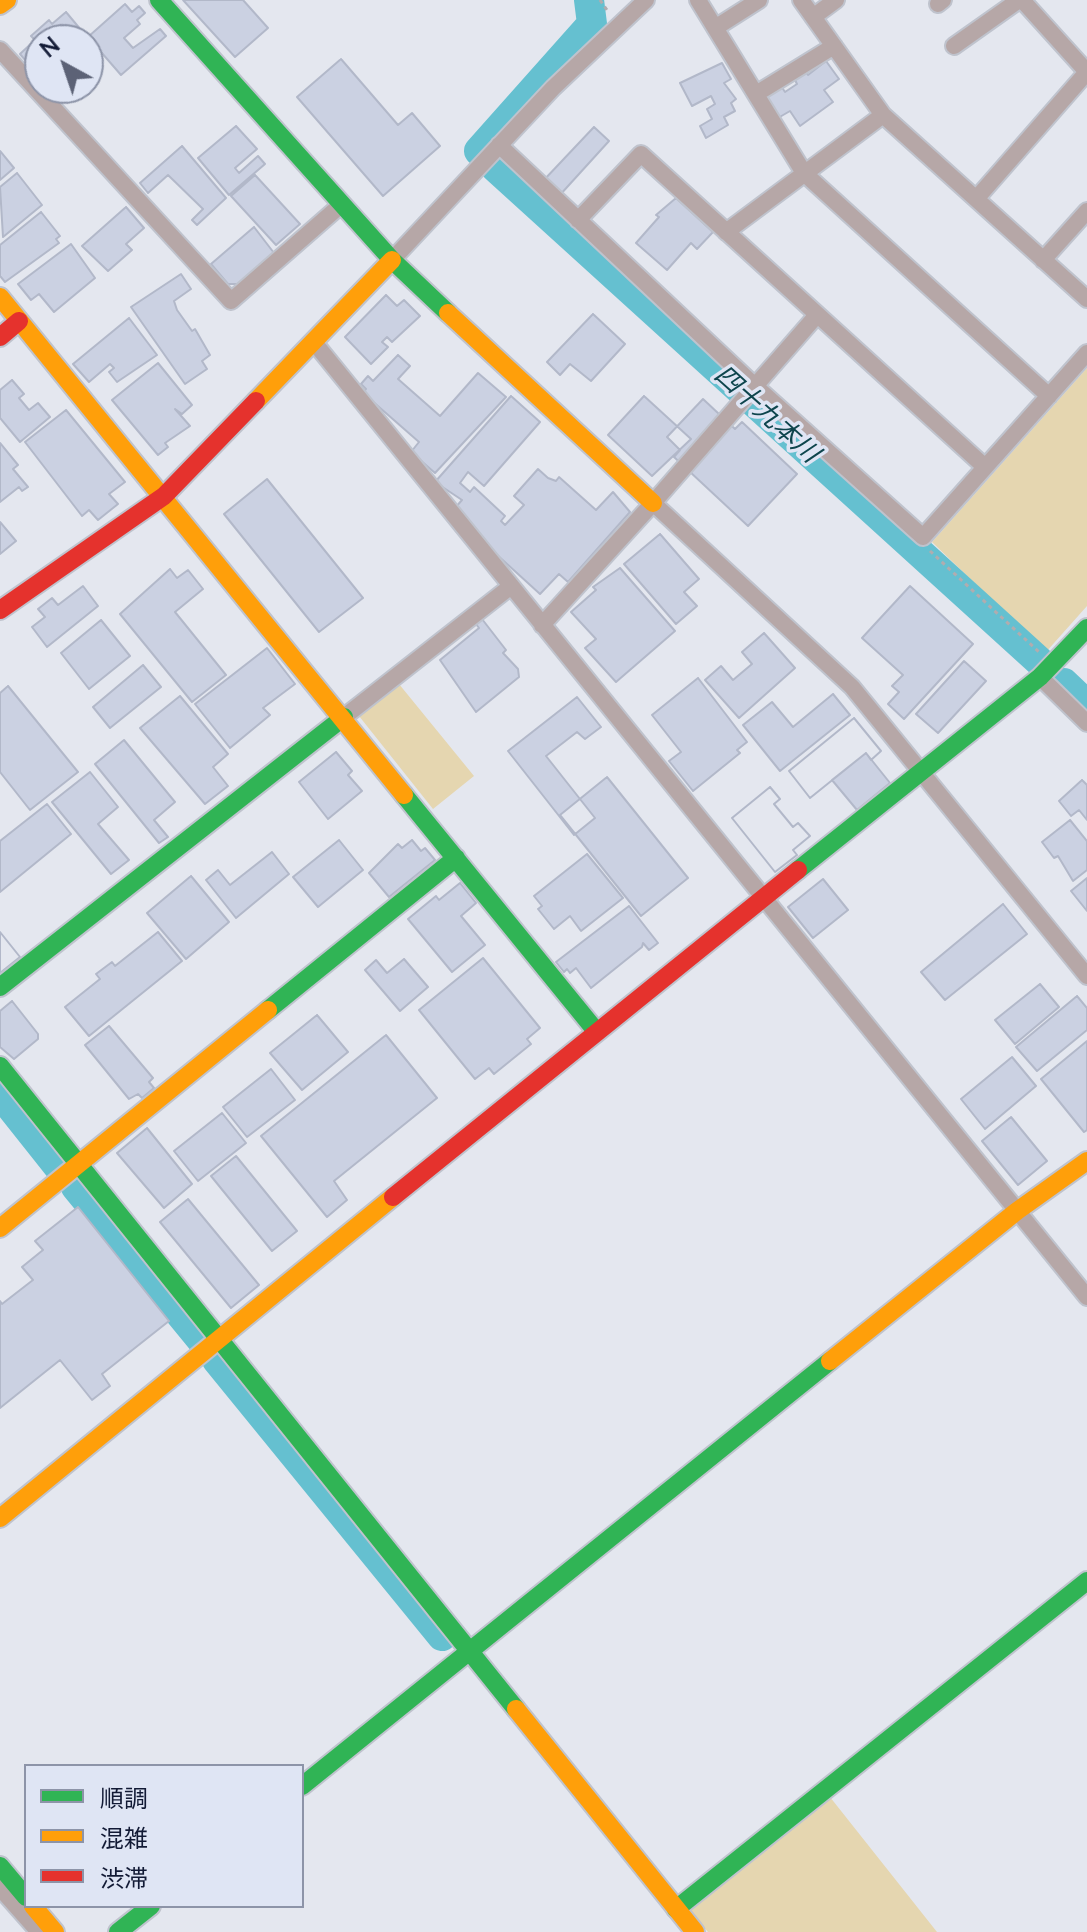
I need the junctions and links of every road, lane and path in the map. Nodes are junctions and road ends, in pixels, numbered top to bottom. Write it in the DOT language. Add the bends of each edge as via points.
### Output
graph roads {
  1 [pos="7,0"];
  2 [pos="159,0"];
  3 [pos="646,0"];
  4 [pos="698,0"];
  5 [pos="759,0"];
  6 [pos="801,0"];
  7 [pos="836,0"];
  8 [pos="1020,0"];
  9 [pos="0,5"];
  10 [pos="813,17"];
  11 [pos="715,28"];
  12 [pos="834,46"];
  13 [pos="954,46"];
  14 [pos="0,50"];
  15 [pos="1087,72"];
  16 [pos="756,94"];
  17 [pos="883,115"];
  18 [pos="499,145"];
  19 [pos="804,173"];
  20 [pos="976,199"];
  21 [pos="342,204"];
  22 [pos="1087,211"];
  23 [pos="578,220"];
  24 [pos="726,232"];
  25 [pos="392,260"];
  26 [pos="1043,260"];
  27 [pos="0,297"];
  28 [pos="1087,299"];
  29 [pos="817,315"];
  30 [pos="19,321"];
  31 [pos="0,337"];
  32 [pos="313,341"];
  33 [pos="1087,353"];
  34 [pos="756,387"];
  35 [pos="1049,396"];
  36 [pos="985,467"];
  37 [pos="164,496"];
  38 [pos="653,503"];
  39 [pos="923,537"];
  40 [pos="510,587"];
  41 [pos="0,610"];
  42 [pos="542,625"];
  43 [pos="1087,628"];
  44 [pos="1046,671"];
  45 [pos="344,717"];
  46 [pos="1087,723"];
  47 [pos="922,772"];
  48 [pos="456,858"];
  49 [pos="765,898"];
  50 [pos="1087,976"];
  51 [pos="0,987"];
  52 [pos="596,1031"];
  53 [pos="0,1066"];
  54 [pos="1087,1161"];
  55 [pos="80,1165"];
  56 [pos="1017,1211"];
  57 [pos="0,1228"];
  58 [pos="1087,1297"];
  59 [pos="220,1338"];
  60 [pos="2,1512"];
  61 [pos="1087,1581"];
  62 [pos="471,1652"];
  63 [pos="304,1784"];
  64 [pos="0,1866"];
  65 [pos="0,1888"];
  66 [pos="24,1895"];
  67 [pos="35,1908"];
  68 [pos="148,1908"];
  69 [pos="676,1909"];
  70 [pos="39,1932"];
  71 [pos="55,1932"];
  72 [pos="118,1932"];
  73 [pos="695,1932"];
  1 -- 9 [label="street"];
  2 -- 21 [label="street"];
  3 -- 18 [label="street"];
  4 -- 11 [label="street"];
  5 -- 11 [label="street"];
  6 -- 10 [label="street"];
  7 -- 10 [label="street"];
  8 -- 13 [label="street"];
  8 -- 15 [label="street"];
  10 -- 12 [label="street"];
  11 -- 16 [label="street"];
  12 -- 16 [label="street"];
  12 -- 17 [label="street"];
  14 -- 21 [label="street" via="231,301"];
  15 -- 20 [label="street"];
  16 -- 19 [label="street"];
  17 -- 19 [label="street"];
  17 -- 20 [label="street"];
  18 -- 23 [label="street"];
  18 -- 25 [label="street"];
  19 -- 24 [label="street"];
  19 -- 35 [label="street"];
  20 -- 26 [label="street"];
  21 -- 25 [label="street"];
  22 -- 26 [label="street"];
  23 -- 24 [label="street" via="641,154"];
  23 -- 34 [label="street"];
  24 -- 29 [label="street"];
  25 -- 32 [label="street"];
  25 -- 38 [label="street"];
  26 -- 28 [label="street"];
  27 -- 30 [label="street"];
  29 -- 34 [label="street"];
  29 -- 36 [label="street"];
  30 -- 31 [label="street"];
  30 -- 37 [label="street"];
  32 -- 37 [label="street"];
  32 -- 40 [label="street"];
  33 -- 35 [label="street"];
  34 -- 38 [label="street"];
  34 -- 39 [label="street"];
  35 -- 36 [label="street"];
  36 -- 39 [label="street"];
  37 -- 41 [label="street"];
  37 -- 45 [label="street"];
  38 -- 42 [label="street"];
  38 -- 47 [label="street" via="852,687"];
  39 -- 44 [label="path" via="931,553"];
  40 -- 42 [label="street"];
  40 -- 45 [label="street"];
  42 -- 49 [label="street"];
  43 -- 44 [label="street"];
  44 -- 46 [label="street"];
  44 -- 47 [label="street"];
  45 -- 48 [label="street"];
  45 -- 51 [label="street"];
  47 -- 49 [label="street"];
  47 -- 50 [label="street"];
  48 -- 52 [label="street"];
  48 -- 55 [label="street"];
  49 -- 52 [label="street"];
  49 -- 56 [label="street"];
  52 -- 59 [label="street"];
  53 -- 55 [label="street"];
  54 -- 56 [label="street"];
  55 -- 57 [label="street"];
  55 -- 59 [label="street"];
  56 -- 58 [label="street"];
  56 -- 62 [label="street"];
  59 -- 60 [label="street"];
  59 -- 62 [label="street"];
  61 -- 69 [label="street"];
  62 -- 63 [label="street"];
  62 -- 69 [label="street"];
  64 -- 66 [label="street"];
  65 -- 70 [label="street"];
  67 -- 71 [label="street"];
  68 -- 72 [label="street"];
  69 -- 73 [label="street"];
}
